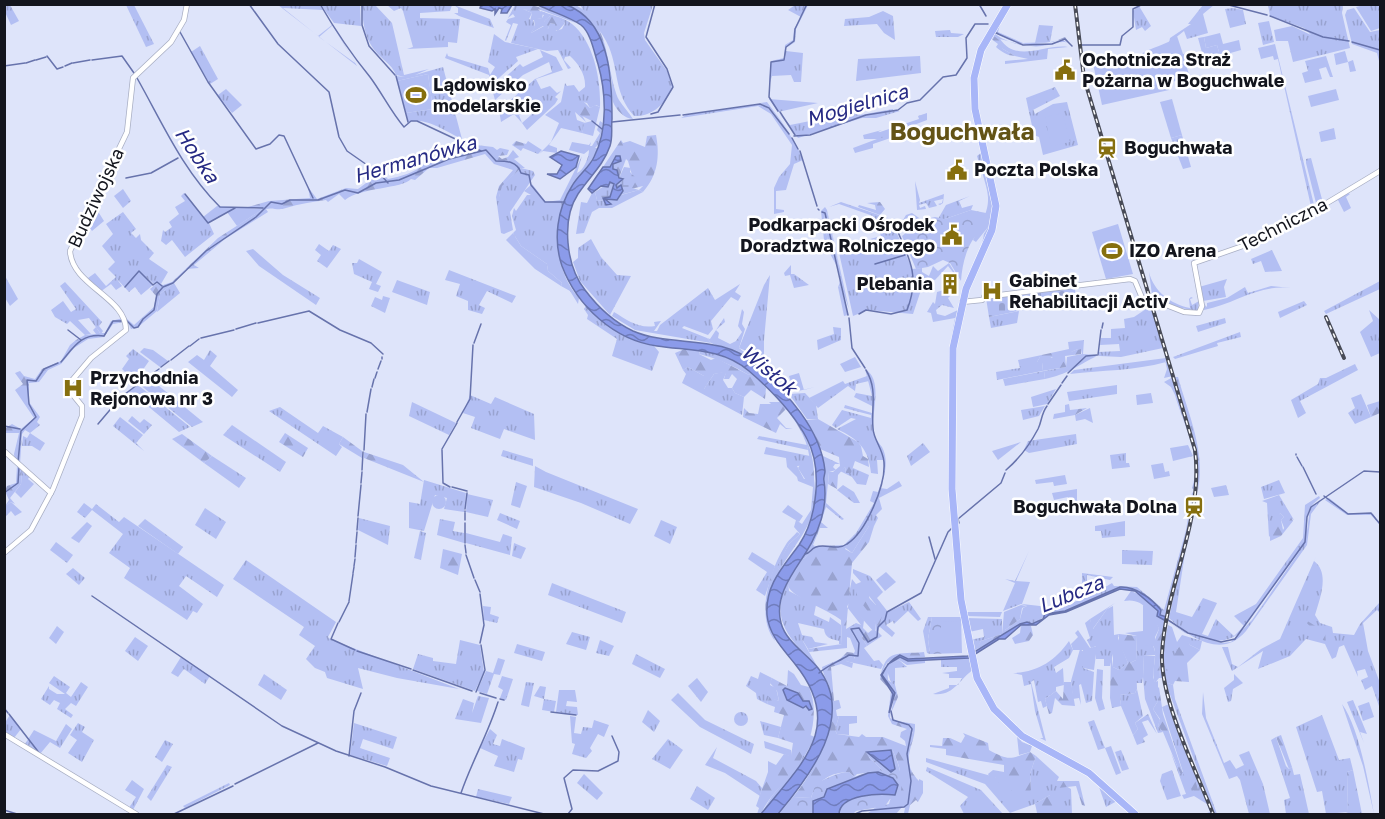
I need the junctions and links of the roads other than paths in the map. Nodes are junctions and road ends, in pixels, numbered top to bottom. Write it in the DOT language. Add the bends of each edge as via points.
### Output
graph roads {
  1 [pos="187,4"];
  2 [pos="1008,4"];
  3 [pos="1380,171"];
  4 [pos="962,302"];
  5 [pos="4,451"];
  6 [pos="52,491"];
  7 [pos="4,553"];
  8 [pos="4,734"];
  9 [pos="1135,812"];
  10 [pos="136,814"];
  1 -- 6 [label="street, Budziwojska" via="174,38 133,78 126,135 70,251 89,283 125,320 126,329 92,358 68,386 83,414"];
  2 -- 4 [label="highway" via="984,45 975,70 974,104 996,206 992,230"];
  3 -- 4 [label="street, Techniczna" via="1257,241 1194,263 1201,311 1184,312 1157,303 1145,304 1131,279 1069,284"];
  4 -- 9 [label="highway" via="952,359 952,489 960,600 976,672 986,698 1004,721 1029,740 1072,760 1098,778"];
  5 -- 6 [label="street"];
  6 -- 7 [label="street, Budziwojska" via="28,534"];
  8 -- 10 [label="street"];
}
